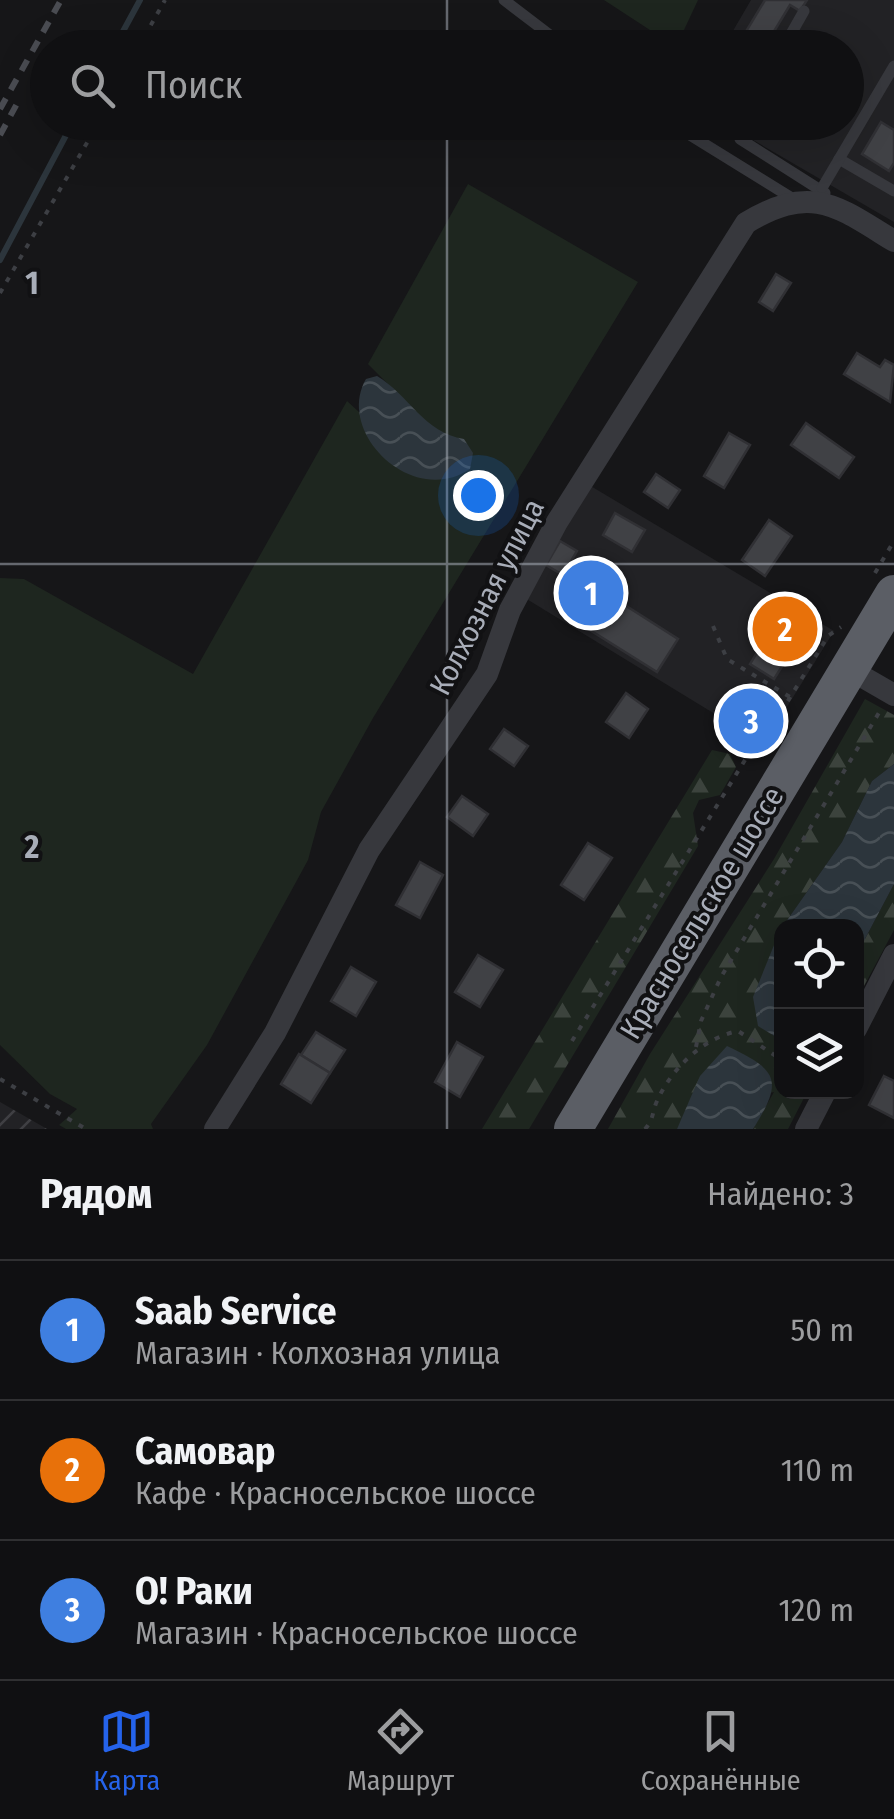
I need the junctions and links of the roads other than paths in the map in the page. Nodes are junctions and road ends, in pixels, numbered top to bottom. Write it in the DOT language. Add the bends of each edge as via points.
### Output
graph roads {
  1 [pos="504,0"];
  2 [pos="804,11"];
  3 [pos="543,30"];
  4 [pos="793,30"];
  5 [pos="894,66"];
  6 [pos="882,88"];
  7 [pos="894,95"];
  8 [pos="864,118"];
  9 [pos="698,140"];
  10 [pos="742,140"];
  11 [pos="851,140"];
  12 [pos="839,159"];
  13 [pos="893,189"];
  14 [pos="825,195"];
  15 [pos="803,204"];
  16 [pos="894,242"];
  17 [pos="884,585"];
  18 [pos="849,669"];
  19 [pos="892,694"];
  20 [pos="894,955"];
  21 [pos="864,1013"];
  22 [pos="821,1099"];
  23 [pos="215,1129"];
  24 [pos="573,1129"];
  25 [pos="806,1129"];
  1 -- 3 [label="lane"];
  2 -- 4 [label="lane"];
  5 -- 6 [label="lane"];
  6 -- 7 [label="lane"];
  6 -- 8 [label="lane"];
  9 -- 15 [label="lane"];
  10 -- 14 [label="lane"];
  11 -- 12 [label="lane"];
  12 -- 13 [label="lane"];
  12 -- 14 [label="lane"];
  14 -- 15 [label="street"];
  14 -- 16 [label="street"];
  15 -- 23 [label="street, Колхозная улица" via="769,210 746,223 557,522 510,610 486,674 368,850 275,1033"];
  17 -- 18 [label="highway, Красносельское шоссе"];
  18 -- 19 [label="street"];
  18 -- 24 [label="highway, Красносельское шоссе"];
  20 -- 21 [label="street"];
  22 -- 25 [label="street"];
}
